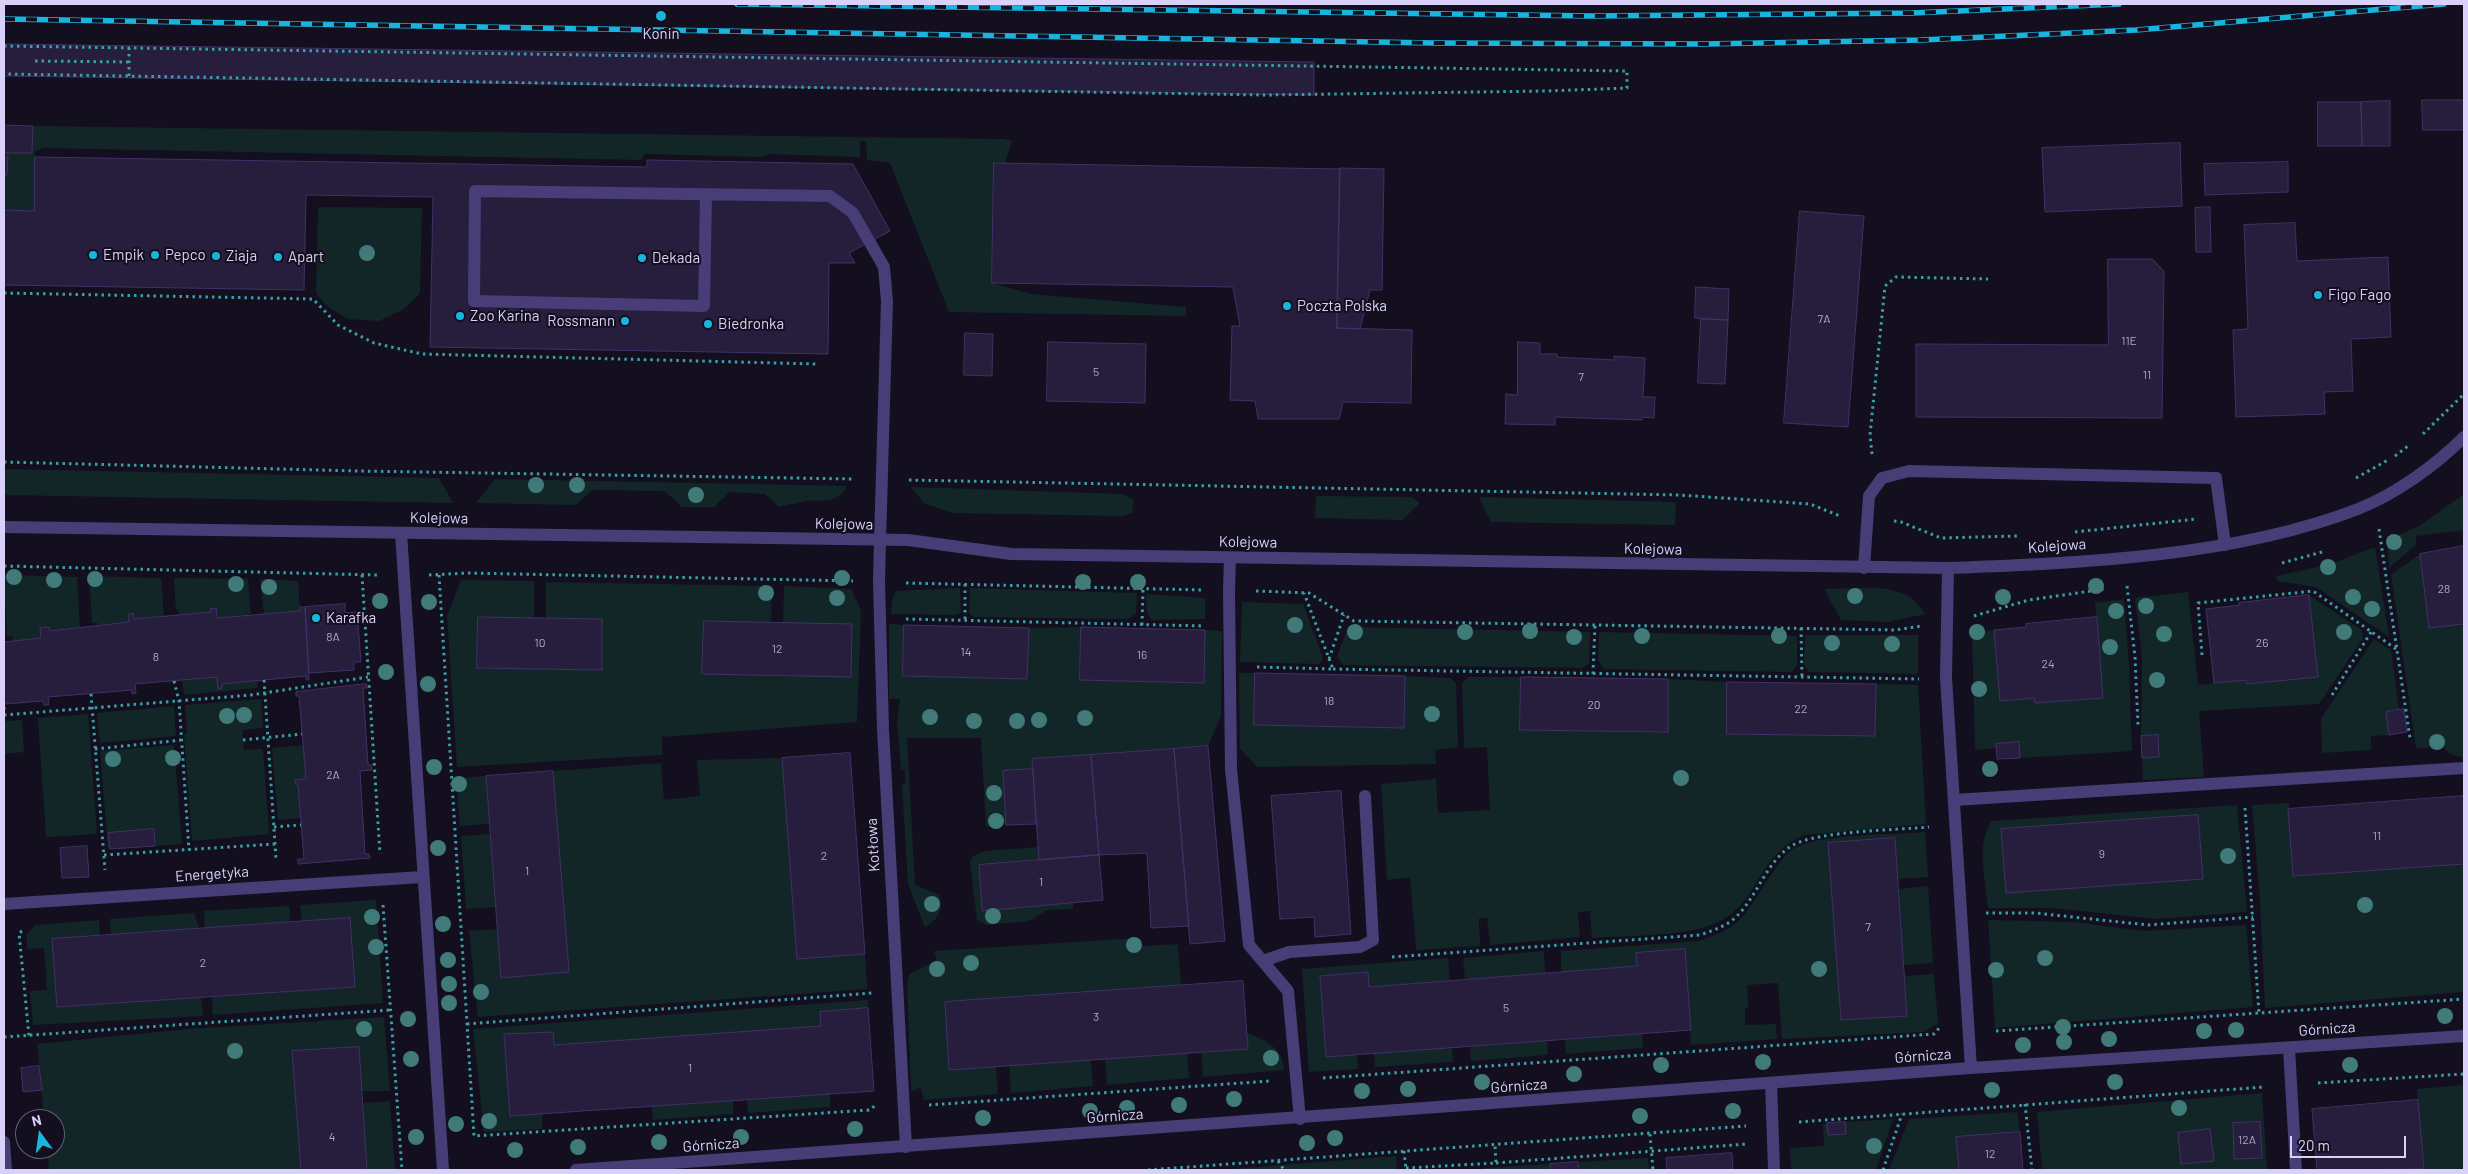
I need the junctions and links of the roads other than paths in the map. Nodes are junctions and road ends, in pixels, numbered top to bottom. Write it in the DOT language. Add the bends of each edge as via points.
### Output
graph roads {
  1 [pos="706,195"];
  2 [pos="2464,437"];
  3 [pos="4,527"];
  4 [pos="401,533"];
  5 [pos="880,541"];
  6 [pos="2225,545"];
  7 [pos="1230,558"];
  8 [pos="1864,568"];
  9 [pos="1948,568"];
  10 [pos="2464,768"];
  11 [pos="1365,796"];
  12 [pos="1954,800"];
  13 [pos="422,877"];
  14 [pos="4,904"];
  15 [pos="1263,961"];
  16 [pos="2464,1036"];
  17 [pos="2288,1048"];
  18 [pos="1971,1068"];
  19 [pos="1771,1083"];
  20 [pos="1300,1118"];
  21 [pos="4,1142"];
  22 [pos="906,1147"];
  23 [pos="6,1170"];
  24 [pos="443,1170"];
  25 [pos="576,1170"];
  26 [pos="1774,1170"];
  27 [pos="2296,1170"];
  1 -- 1 [label="street, Kotłowa" via="476,191 474,301 704,306"];
  1 -- 5 [label="street, Kotłowa" via="830,196 853,213 884,267 887,301"];
  2 -- 6 [label="street, Kolejowa" via="2447,454 2407,483 2360,508 2284,533"];
  3 -- 4 [label="street, Kolejowa"];
  4 -- 5 [label="street, Kolejowa"];
  4 -- 13 [label="street"];
  5 -- 7 [label="street, Kolejowa" via="908,540 1011,554"];
  5 -- 22 [label="street, Kotłowa" via="883,729"];
  6 -- 8 [label="street" via="2216,478 1909,472 1882,478 1869,496"];
  6 -- 9 [label="street, Kolejowa" via="2048,564"];
  7 -- 8 [label="street, Kolejowa"];
  7 -- 15 [label="street" via="1231,769 1250,945"];
  8 -- 9 [label="street, Kolejowa"];
  9 -- 12 [label="street" via="1946,678"];
  10 -- 12 [label="street"];
  11 -- 15 [label="street" via="1374,940 1360,947 1289,952"];
  12 -- 18 [label="street"];
  13 -- 14 [label="street, Energetyka"];
  13 -- 24 [label="street"];
  15 -- 20 [label="street" via="1288,992"];
  16 -- 17 [label="street, Górnicza"];
  17 -- 18 [label="street, Górnicza"];
  17 -- 27 [label="street"];
  18 -- 19 [label="street, Górnicza"];
  19 -- 20 [label="street, Górnicza"];
  19 -- 26 [label="street"];
  20 -- 22 [label="street, Górnicza"];
  21 -- 23 [label="street"];
  22 -- 25 [label="street, Górnicza"];
}
